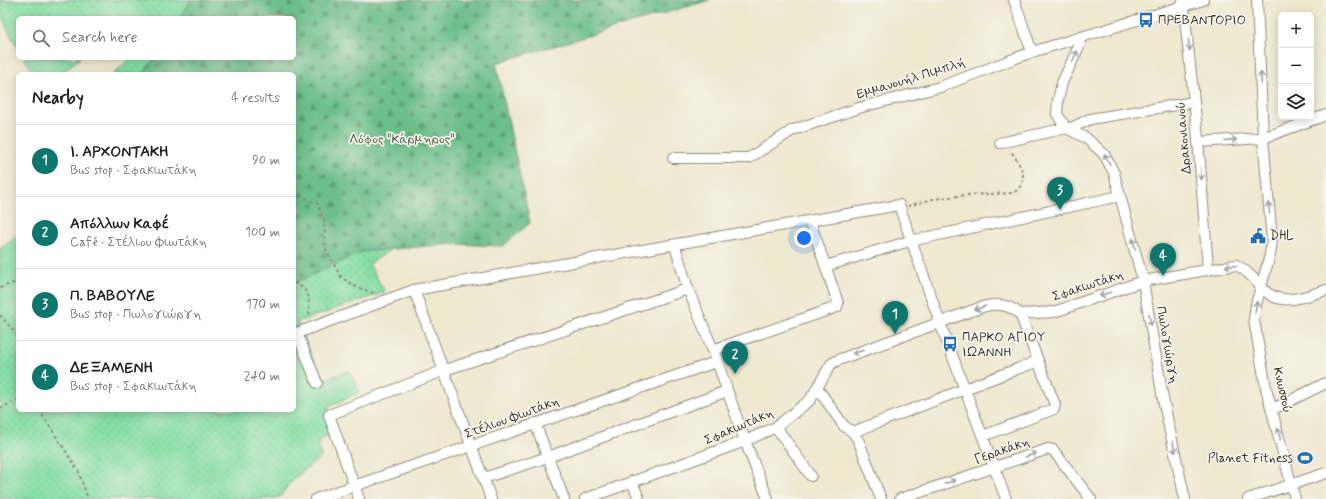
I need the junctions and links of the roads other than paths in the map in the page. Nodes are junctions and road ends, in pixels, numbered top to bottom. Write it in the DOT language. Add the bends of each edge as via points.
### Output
graph roads {
  1 [pos="1014,0"];
  2 [pos="1203,0"];
  3 [pos="1257,0"];
  4 [pos="1184,3"];
  5 [pos="1079,39"];
  6 [pos="1032,52"];
  7 [pos="1194,102"];
  8 [pos="1326,115"];
  9 [pos="1068,128"];
  10 [pos="1263,138"];
  11 [pos="1198,142"];
  12 [pos="1002,143"];
  13 [pos="673,158"];
  14 [pos="1120,196"];
  15 [pos="810,221"];
  16 [pos="910,241"];
  17 [pos="675,246"];
  18 [pos="826,266"];
  19 [pos="1208,269"];
  20 [pos="1143,281"];
  21 [pos="1261,287"];
  22 [pos="688,289"];
  23 [pos="414,290"];
  24 [pos="1326,290"];
  25 [pos="1020,314"];
  26 [pos="940,323"];
  27 [pos="713,350"];
  28 [pos="1038,361"];
  29 [pos="716,362"];
  30 [pos="445,370"];
  31 [pos="317,383"];
  32 [pos="1326,383"];
  33 [pos="965,388"];
  34 [pos="818,389"];
  35 [pos="727,391"];
  36 [pos="1273,409"];
  37 [pos="535,423"];
  38 [pos="776,427"];
  39 [pos="853,432"];
  40 [pos="983,436"];
  41 [pos="744,441"];
  42 [pos="471,447"];
  43 [pos="548,457"];
  44 [pos="994,468"];
  45 [pos="1326,473"];
  46 [pos="811,476"];
  47 [pos="484,478"];
  48 [pos="632,481"];
  49 [pos="1290,485"];
  50 [pos="354,486"];
  51 [pos="765,498"];
  52 [pos="316,499"];
  53 [pos="359,499"];
  54 [pos="491,499"];
  55 [pos="564,499"];
  56 [pos="585,499"];
  57 [pos="639,499"];
  58 [pos="881,499"];
  59 [pos="900,499"];
  60 [pos="1006,499"];
  61 [pos="1091,499"];
  62 [pos="1185,499"];
  63 [pos="1248,499"];
  64 [pos="1295,499"];
  1 -- 6 [label="street"];
  2 -- 4 [label="street, Εµµανουήλ Πιµπλή"];
  10 -- 3 [label="street, Κνωσσού, one-way"];
  4 -- 5 [label="street, Εµµανουήλ Πιµπλή"];
  4 -- 7 [label="street, Δρακονιανού, one-way"];
  5 -- 6 [label="street, Εµµανουήλ Πιµπλή"];
  9 -- 5 [label="street, one-way" via="1057,114 1058,100 1062,84 1080,44"];
  6 -- 13 [label="street, Εµµανουήλ Πιµπλή" via="940,87 862,107 793,130 749,158"];
  7 -- 9 [label="street" via="1090,119"];
  7 -- 11 [label="street, Δρακονιανού"];
  8 -- 10 [label="street"];
  9 -- 12 [label="street"];
  14 -- 9 [label="street, Πωλογιώργη, one-way" via="1114,173 1104,154 1086,138"];
  11 -- 10 [label="street, one-way"];
  21 -- 10 [label="street, Κνωσσού, one-way" via="1272,240"];
  11 -- 19 [label="street, Δρακονιανού, one-way"];
  14 -- 16 [label="street"];
  20 -- 14 [label="street, Πωλογιώργη, one-way"];
  15 -- 16 [label="street" via="897,206 901,208"];
  15 -- 17 [label="street"];
  15 -- 18 [label="street"];
  16 -- 18 [label="street"];
  16 -- 26 [label="street"];
  17 -- 22 [label="street"];
  17 -- 23 [label="street"];
  18 -- 27 [label="street" via="837,307"];
  19 -- 20 [label="street, Σφακιωτάκη"];
  21 -- 19 [label="street, Σφακιωτάκη, one-way" via="1249,272 1236,265"];
  20 -- 25 [label="street, Σφακιωτάκη, one-way" via="1054,312"];
  20 -- 62 [label="street, Πωλογιώργη, one-way" via="1164,404"];
  21 -- 24 [label="street, Σφακιωτάκη" via="1277,299 1287,301"];
  36 -- 21 [label="street, Κνωσσού, one-way" via="1266,388 1254,320"];
  22 -- 27 [label="street"];
  22 -- 30 [label="street"];
  23 -- 30 [label="street"];
  23 -- 31 [label="street" via="297,333"];
  25 -- 26 [label="street, Σφακιωτάκη, one-way" via="1015,309 992,304"];
  25 -- 28 [label="street"];
  26 -- 33 [label="street"];
  26 -- 34 [label="street, Σφακιωτάκη, one-way" via="838,360 831,364"];
  27 -- 29 [label="street"];
  28 -- 33 [label="street"];
  28 -- 40 [label="street" via="1054,408"];
  29 -- 35 [label="street"];
  29 -- 37 [label="street, Στέλιου Φιωτάκη"];
  30 -- 42 [label="street"];
  30 -- 50 [label="street" via="329,415"];
  32 -- 36 [label="street"];
  33 -- 39 [label="street"];
  33 -- 40 [label="street"];
  34 -- 38 [label="street, Σφακιωτάκη" via="801,409"];
  34 -- 39 [label="street" via="844,426"];
  35 -- 41 [label="street"];
  35 -- 43 [label="street"];
  49 -- 36 [label="street, Κνωσσού, one-way"];
  37 -- 42 [label="street, Στέλιου Φιωτάκη"];
  37 -- 43 [label="street"];
  38 -- 41 [label="street, Σφακιωτάκη"];
  38 -- 46 [label="street"];
  39 -- 58 [label="street" via="867,459"];
  40 -- 44 [label="street"];
  41 -- 48 [label="street, Σφακιωτάκη"];
  41 -- 51 [label="street"];
  42 -- 47 [label="street"];
  42 -- 50 [label="street, Στέλιου Φιωτάκη"];
  43 -- 47 [label="street"];
  43 -- 55 [label="street"];
  59 -- 44 [label="street, Γερακάκη, one-way"];
  44 -- 60 [label="street"];
  44 -- 61 [label="street, Γερακάκη, one-way" via="1051,449"];
  45 -- 49 [label="street"];
  47 -- 54 [label="street"];
  48 -- 56 [label="street, Σφακιωτάκη"];
  48 -- 57 [label="street"];
  49 -- 63 [label="street"];
  49 -- 64 [label="street, Κνωσσού"];
  50 -- 52 [label="street, Στέλιου Φιωτάκη"];
  50 -- 53 [label="street"];
}
